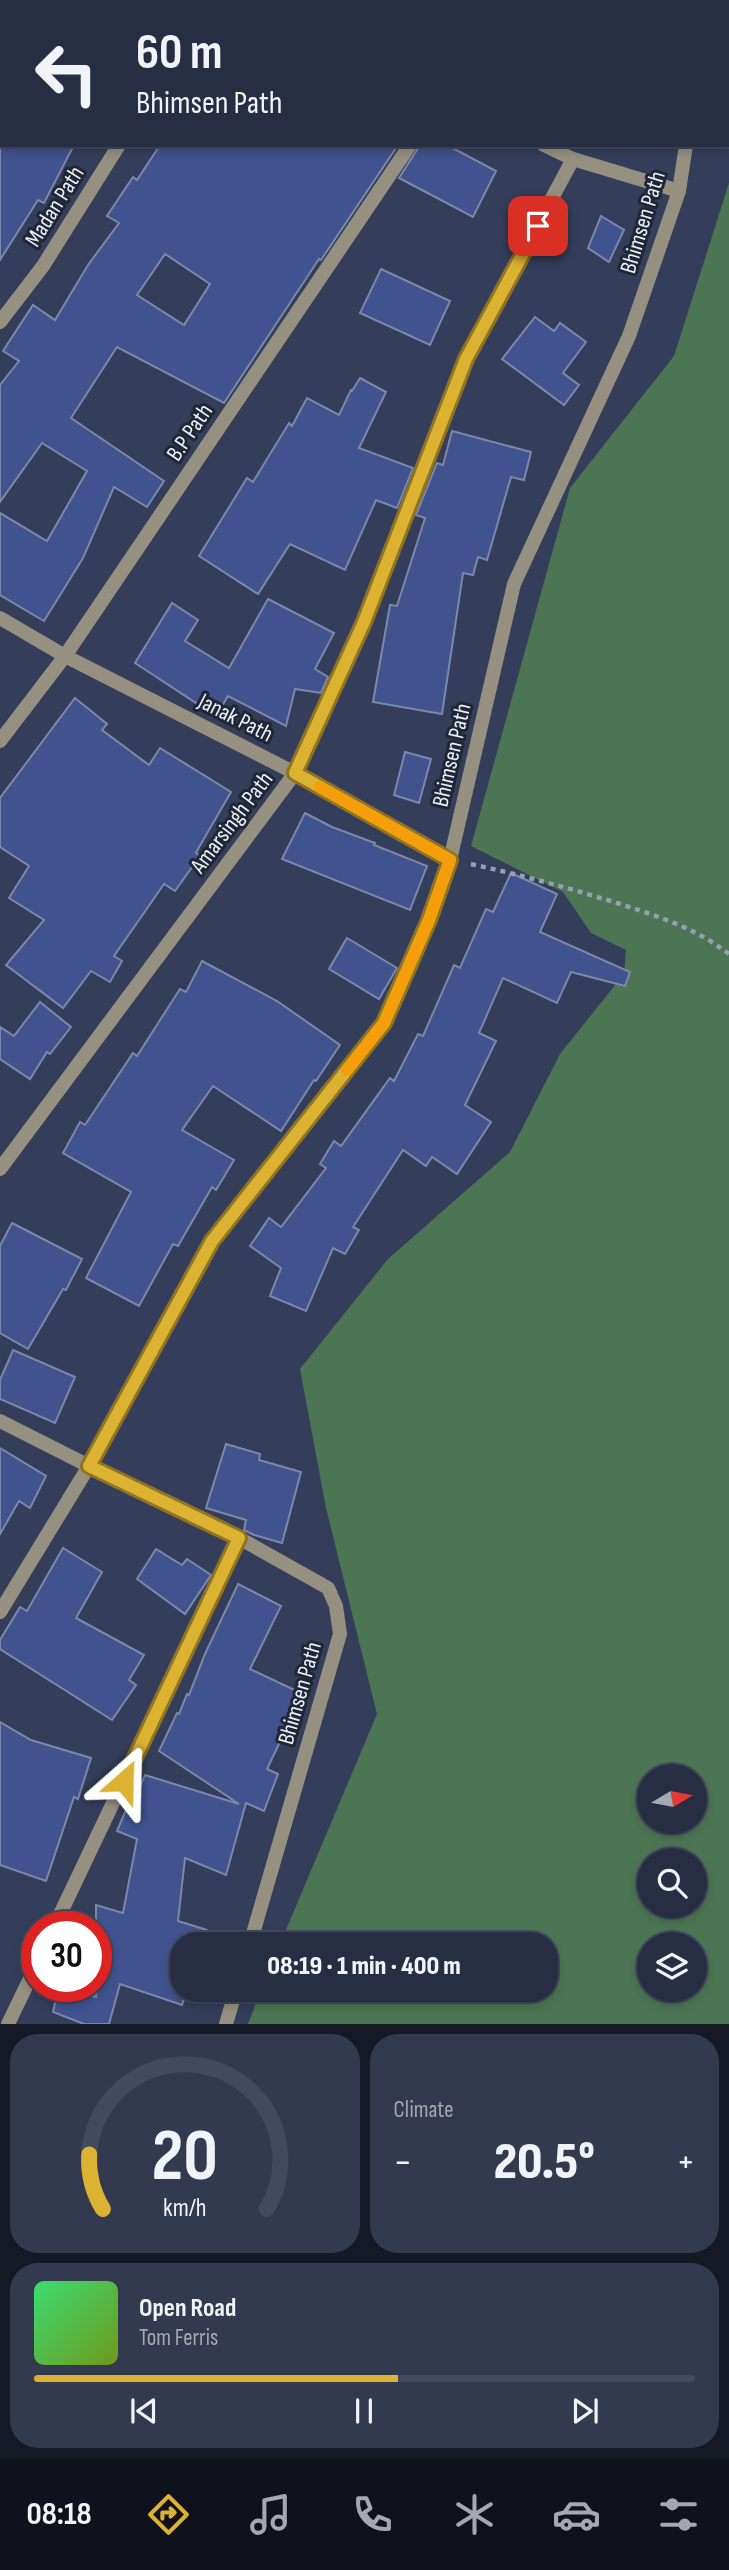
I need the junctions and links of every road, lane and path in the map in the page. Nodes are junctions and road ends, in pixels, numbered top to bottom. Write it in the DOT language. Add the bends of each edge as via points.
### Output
graph roads {
  1 [pos="118,147"];
  2 [pos="409,147"];
  3 [pos="548,147"];
  4 [pos="686,147"];
  5 [pos="573,159"];
  6 [pos="679,191"];
  7 [pos="0,322"];
  8 [pos="0,618"];
  9 [pos="65,656"];
  10 [pos="0,741"];
  11 [pos="295,773"];
  12 [pos="450,860"];
  13 [pos="729,954"];
  14 [pos="0,1169"];
  15 [pos="0,1421"];
  16 [pos="89,1466"];
  17 [pos="239,1538"];
  18 [pos="0,1612"];
  19 [pos="62,1911"];
  20 [pos="253,1932"];
  21 [pos="21,1997"];
  22 [pos="232,2002"];
  23 [pos="8,2024"];
  24 [pos="226,2024"];
  1 -- 7 [label="street, Madan Path" via="43,267"];
  2 -- 9 [label="street, B.P Path"];
  3 -- 5 [label="street"];
  4 -- 6 [label="street, Bhimsen Path"];
  5 -- 6 [label="street"];
  5 -- 11 [label="street, Amarsingh Path" via="466,359 364,622"];
  6 -- 12 [label="street, Bhimsen Path" via="629,336 514,584"];
  8 -- 9 [label="street, Janak Path"];
  9 -- 10 [label="street, B.P Path"];
  9 -- 11 [label="street, Janak Path"];
  11 -- 12 [label="street, Janak Path"];
  11 -- 14 [label="street, Amarsingh Path"];
  12 -- 13 [label="path" via="548,881 662,918"];
  12 -- 16 [label="street, Bhimsen Path" via="384,1023 212,1241"];
  15 -- 16 [label="street"];
  16 -- 17 [label="street, Bhimsen Path"];
  16 -- 18 [label="street"];
  17 -- 19 [label="street"];
  17 -- 20 [label="street, Bhimsen Path" via="328,1588 340,1634"];
  21 -- 23 [label="street"];
  22 -- 24 [label="street"];
}
